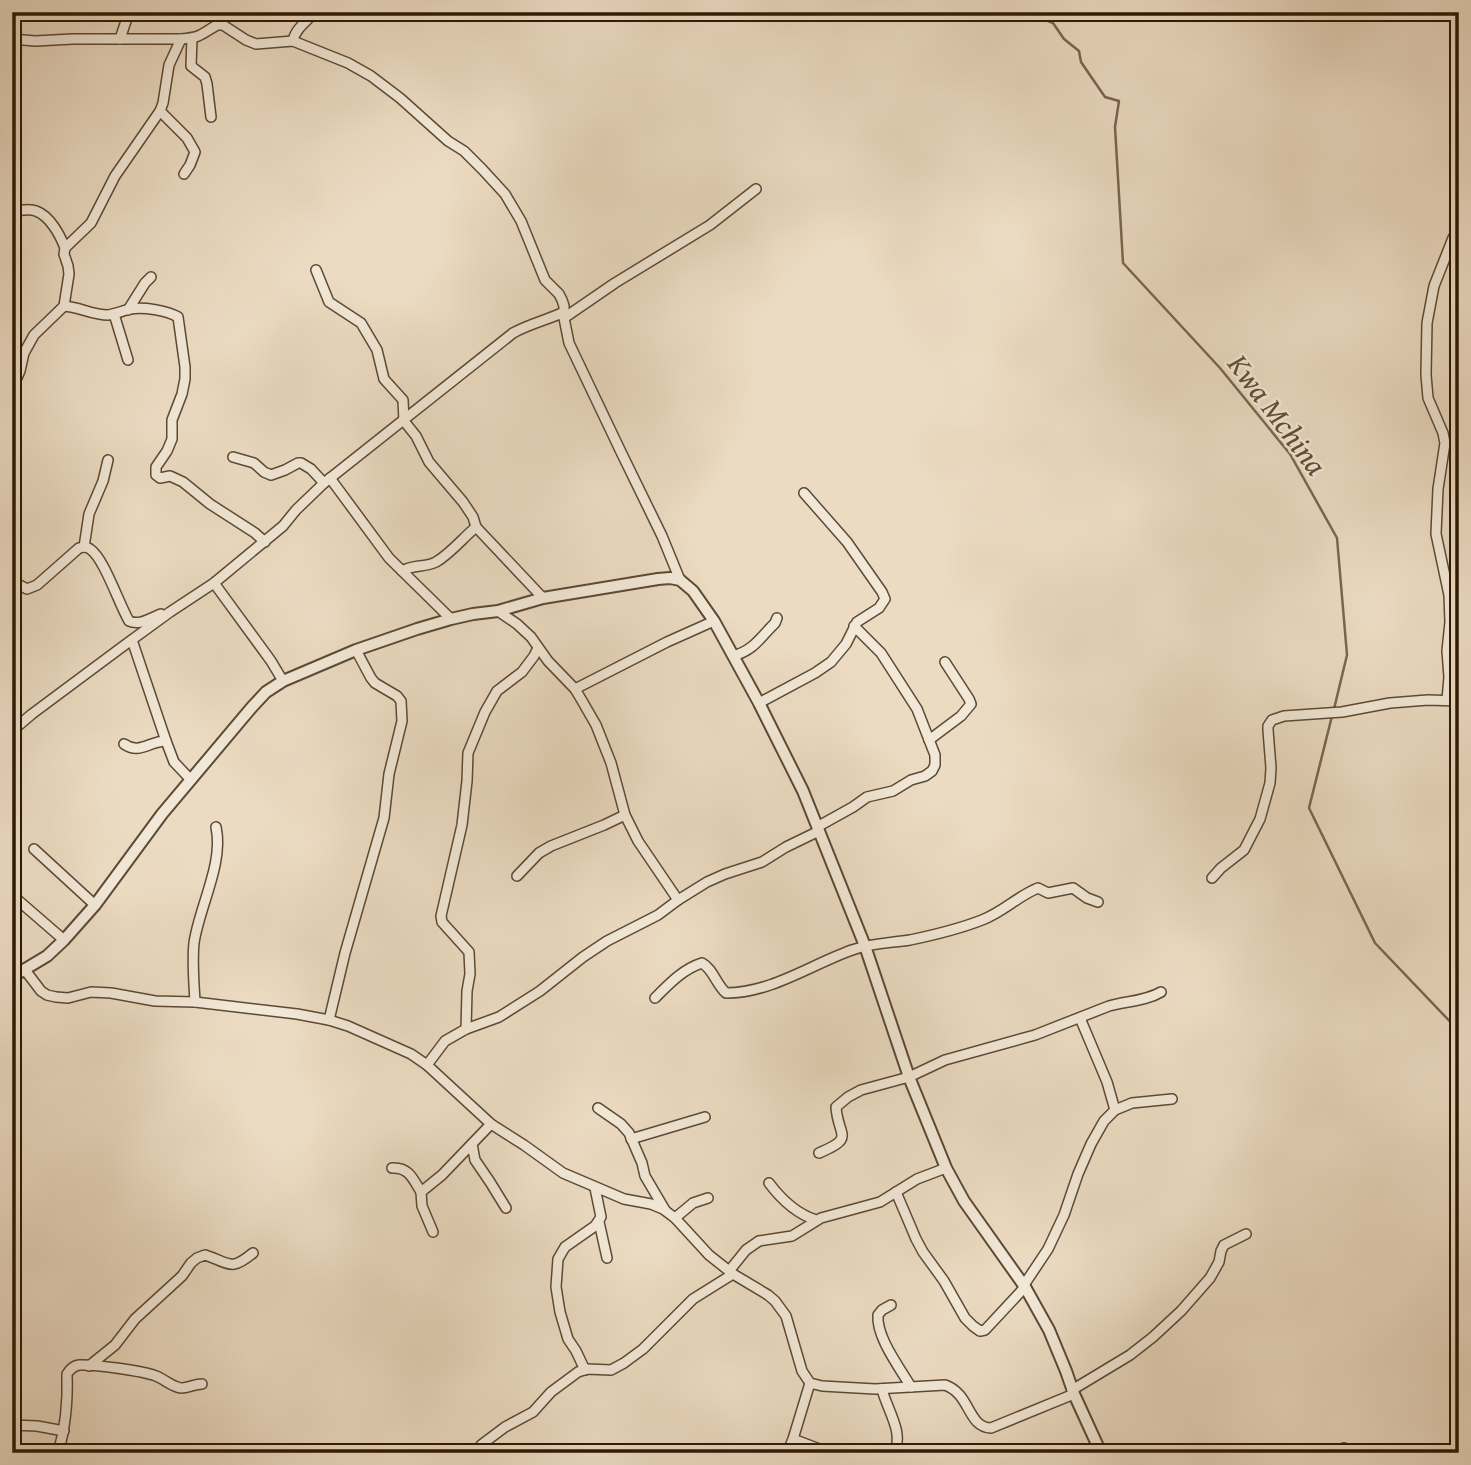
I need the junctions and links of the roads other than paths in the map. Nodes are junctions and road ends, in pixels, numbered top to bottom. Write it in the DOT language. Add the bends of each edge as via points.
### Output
graph roads {
  1 [pos="129,12"];
  2 [pos="315,12"];
  3 [pos="192,38"];
  4 [pos="12,39"];
  5 [pos="120,39"];
  6 [pos="181,39"];
  7 [pos="293,41"];
  8 [pos="160,111"];
  9 [pos="211,117"];
  10 [pos="184,174"];
  11 [pos="755,189"];
  12 [pos="12,211"];
  13 [pos="1459,227"];
  14 [pos="65,248"];
  15 [pos="316,270"];
  16 [pos="151,278"];
  17 [pos="64,306"];
  18 [pos="128,310"];
  19 [pos="114,313"];
  20 [pos="564,315"];
  21 [pos="128,360"];
  22 [pos="12,389"];
  23 [pos="12,400"];
  24 [pos="404,421"];
  25 [pos="12,450"];
  26 [pos="233,457"];
  27 [pos="108,460"];
  28 [pos="327,481"];
  29 [pos="804,493"];
  30 [pos="476,527"];
  31 [pos="265,542"];
  32 [pos="84,547"];
  33 [pos="402,571"];
  34 [pos="680,580"];
  35 [pos="12,581"];
  36 [pos="214,583"];
  37 [pos="543,598"];
  38 [pos="498,611"];
  39 [pos="170,612"];
  40 [pos="777,618"];
  41 [pos="451,619"];
  42 [pos="714,621"];
  43 [pos="854,626"];
  44 [pos="132,640"];
  45 [pos="538,648"];
  46 [pos="356,650"];
  47 [pos="733,656"];
  48 [pos="945,663"];
  49 [pos="283,681"];
  50 [pos="575,689"];
  51 [pos="1447,700"];
  52 [pos="1459,701"];
  53 [pos="759,703"];
  54 [pos="12,731"];
  55 [pos="929,740"];
  56 [pos="166,741"];
  57 [pos="124,744"];
  58 [pos="191,780"];
  59 [pos="625,815"];
  60 [pos="216,827"];
  61 [pos="818,829"];
  62 [pos="34,849"];
  63 [pos="517,876"];
  64 [pos="1212,878"];
  65 [pos="12,895"];
  66 [pos="678,900"];
  67 [pos="1098,902"];
  68 [pos="95,905"];
  69 [pos="64,940"];
  70 [pos="864,946"];
  71 [pos="25,970"];
  72 [pos="12,977"];
  73 [pos="1161,992"];
  74 [pos="655,998"];
  75 [pos="195,1002"];
  76 [pos="1080,1018"];
  77 [pos="329,1020"];
  78 [pos="466,1029"];
  79 [pos="427,1065"];
  80 [pos="909,1077"];
  81 [pos="1172,1099"];
  82 [pos="598,1108"];
  83 [pos="1115,1110"];
  84 [pos="705,1117"];
  85 [pos="491,1124"];
  86 [pos="631,1139"];
  87 [pos="472,1144"];
  88 [pos="820,1153"];
  89 [pos="392,1168"];
  90 [pos="946,1168"];
  91 [pos="769,1183"];
  92 [pos="595,1188"];
  93 [pos="421,1192"];
  94 [pos="896,1192"];
  95 [pos="708,1198"];
  96 [pos="506,1208"];
  97 [pos="666,1211"];
  98 [pos="675,1218"];
  99 [pos="816,1220"];
  100 [pos="599,1222"];
  101 [pos="433,1232"];
  102 [pos="1246,1234"];
  103 [pos="253,1253"];
  104 [pos="607,1258"];
  105 [pos="731,1272"];
  106 [pos="1025,1286"];
  107 [pos="891,1305"];
  108 [pos="89,1366"];
  109 [pos="584,1370"];
  110 [pos="810,1383"];
  111 [pos="202,1384"];
  112 [pos="911,1387"];
  113 [pos="882,1389"];
  114 [pos="1073,1392"];
  115 [pos="12,1425"];
  116 [pos="64,1431"];
  117 [pos="793,1439"];
  118 [pos="481,1445"];
  119 [pos="58,1453"];
  120 [pos="787,1453"];
  121 [pos="830,1453"];
  122 [pos="893,1453"];
  123 [pos="1101,1453"];
  124 [pos="1335,1453"];
  125 [pos="1344,1453"];
  1 -- 5 [label="street"];
  2 -- 7 [label="street"];
  3 -- 6 [label="street"];
  3 -- 7 [label="street" via="223,25 256,44"];
  3 -- 9 [label="street" via="191,65 205,77"];
  4 -- 5 [label="street"];
  5 -- 6 [label="street"];
  6 -- 8 [label="street" via="169,65"];
  7 -- 20 [label="street" via="371,76 482,169 521,221 545,280 562,300"];
  8 -- 10 [label="street" via="195,152"];
  8 -- 14 [label="street" via="115,176 91,223"];
  11 -- 20 [label="street" via="710,225"];
  12 -- 14 [label="street" via="38,211 59,233"];
  13 -- 51 [label="street" via="1434,286 1427,323 1428,398 1446,443 1436,534 1449,595"];
  14 -- 17 [label="street" via="69,274"];
  15 -- 24 [label="street" via="329,302 361,323 368,334 384,379 403,400"];
  16 -- 18 [label="street"];
  17 -- 19 [label="street"];
  17 -- 22 [label="street" via="34,335"];
  18 -- 19 [label="street"];
  18 -- 31 [label="street" via="169,313 180,321 185,379 172,420 172,439 156,475 183,482"];
  19 -- 21 [label="street"];
  20 -- 24 [label="street" via="513,333"];
  20 -- 34 [label="street" via="569,343"];
  23 -- 25 [label="street"];
  24 -- 28 [label="street"];
  24 -- 30 [label="street"];
  26 -- 28 [label="street" via="254,463 271,475 301,463"];
  27 -- 32 [label="street"];
  28 -- 31 [label="street"];
  28 -- 33 [label="street"];
  29 -- 43 [label="street" via="847,542 884,595 879,608"];
  30 -- 33 [label="street" via="433,563"];
  30 -- 37 [label="street"];
  31 -- 36 [label="street"];
  32 -- 35 [label="street" via="27,589"];
  32 -- 39 [label="street" via="99,560 129,621 139,623"];
  33 -- 41 [label="street"];
  34 -- 37 [label="street" via="658,579"];
  34 -- 42 [label="street"];
  36 -- 39 [label="street"];
  36 -- 49 [label="street"];
  37 -- 38 [label="street"];
  38 -- 41 [label="street"];
  38 -- 45 [label="street"];
  39 -- 44 [label="street"];
  40 -- 47 [label="street" via="747,652"];
  41 -- 46 [label="street"];
  42 -- 47 [label="street"];
  42 -- 50 [label="street"];
  43 -- 53 [label="street" via="831,662"];
  43 -- 55 [label="street" via="896,674"];
  44 -- 54 [label="street"];
  44 -- 56 [label="street"];
  45 -- 50 [label="street"];
  45 -- 78 [label="street" via="522,672 497,691 468,753 462,825 440,915 469,952"];
  46 -- 49 [label="street"];
  46 -- 77 [label="street" via="375,683 401,701 402,721 384,818"];
  47 -- 53 [label="street"];
  48 -- 55 [label="street" via="971,704"];
  49 -- 58 [label="street" via="252,707"];
  50 -- 59 [label="street" via="596,725"];
  51 -- 52 [label="street"];
  51 -- 64 [label="street" via="1272,720 1268,726 1270,783 1260,819 1244,850"];
  53 -- 61 [label="street"];
  55 -- 61 [label="street" via="936,759 929,773 893,791 867,797"];
  56 -- 57 [label="street" via="137,749"];
  56 -- 58 [label="street" via="174,762"];
  58 -- 68 [label="street"];
  59 -- 63 [label="street" via="551,846"];
  59 -- 66 [label="street"];
  60 -- 75 [label="street" via="213,870 194,941"];
  61 -- 66 [label="street" via="762,862 724,874"];
  61 -- 70 [label="street"];
  62 -- 68 [label="street"];
  65 -- 69 [label="street"];
  66 -- 78 [label="street" via="607,941 509,1011"];
  67 -- 70 [label="street" via="1073,888 1048,893 1038,888 982,920 922,937"];
  68 -- 69 [label="street"];
  69 -- 71 [label="street"];
  70 -- 74 [label="street" via="794,977 742,993 726,993 702,963 684,971"];
  70 -- 80 [label="street"];
  71 -- 72 [label="street"];
  71 -- 75 [label="street" via="41,990 56,997 101,992"];
  73 -- 76 [label="street"];
  75 -- 77 [label="street"];
  76 -- 80 [label="street" via="945,1060"];
  76 -- 83 [label="street"];
  77 -- 79 [label="street" via="394,1045"];
  78 -- 79 [label="street" via="445,1041"];
  79 -- 85 [label="street"];
  80 -- 88 [label="street" via="861,1090 839,1103 836,1110 843,1137"];
  80 -- 90 [label="street"];
  81 -- 83 [label="street" via="1132,1103"];
  82 -- 86 [label="street" via="621,1124"];
  83 -- 106 [label="street" via="1091,1144 1064,1215"];
  84 -- 86 [label="street"];
  85 -- 87 [label="street"];
  85 -- 92 [label="street" via="562,1173"];
  86 -- 97 [label="street" via="645,1176"];
  87 -- 93 [label="street"];
  87 -- 96 [label="street" via="475,1160"];
  89 -- 93 [label="street" via="410,1174"];
  90 -- 94 [label="street"];
  90 -- 106 [label="street"];
  91 -- 99 [label="street" via="795,1210"];
  92 -- 97 [label="street"];
  92 -- 100 [label="street"];
  93 -- 101 [label="street"];
  94 -- 99 [label="street" via="871,1205"];
  94 -- 106 [label="street" via="919,1245 977,1330 985,1330"];
  95 -- 98 [label="street"];
  97 -- 98 [label="street"];
  98 -- 105 [label="street"];
  99 -- 105 [label="street" via="792,1236 759,1241 746,1250"];
  100 -- 104 [label="street"];
  100 -- 109 [label="street" via="565,1247 558,1259 560,1312"];
  102 -- 114 [label="street" via="1224,1245 1210,1278 1153,1337"];
  103 -- 108 [label="street" via="233,1265 205,1255 197,1258 115,1345"];
  105 -- 109 [label="street" via="692,1299 624,1363 611,1370"];
  105 -- 110 [label="street" via="782,1309"];
  106 -- 114 [label="street" via="1049,1330"];
  107 -- 112 [label="street" via="878,1315 879,1327"];
  108 -- 111 [label="street" via="146,1373 178,1388"];
  108 -- 116 [label="street" via="74,1367 67,1374"];
  109 -- 118 [label="street" via="551,1392 533,1412"];
  110 -- 113 [label="street"];
  110 -- 117 [label="street"];
  112 -- 113 [label="street"];
  112 -- 114 [label="street" via="952,1387 977,1423 991,1428"];
  113 -- 122 [label="street" via="898,1435"];
  114 -- 123 [label="street"];
  115 -- 116 [label="street"];
  116 -- 119 [label="street"];
  117 -- 120 [label="street"];
  117 -- 121 [label="street"];
  124 -- 125 [label="street" via="1344,1448"];
}
